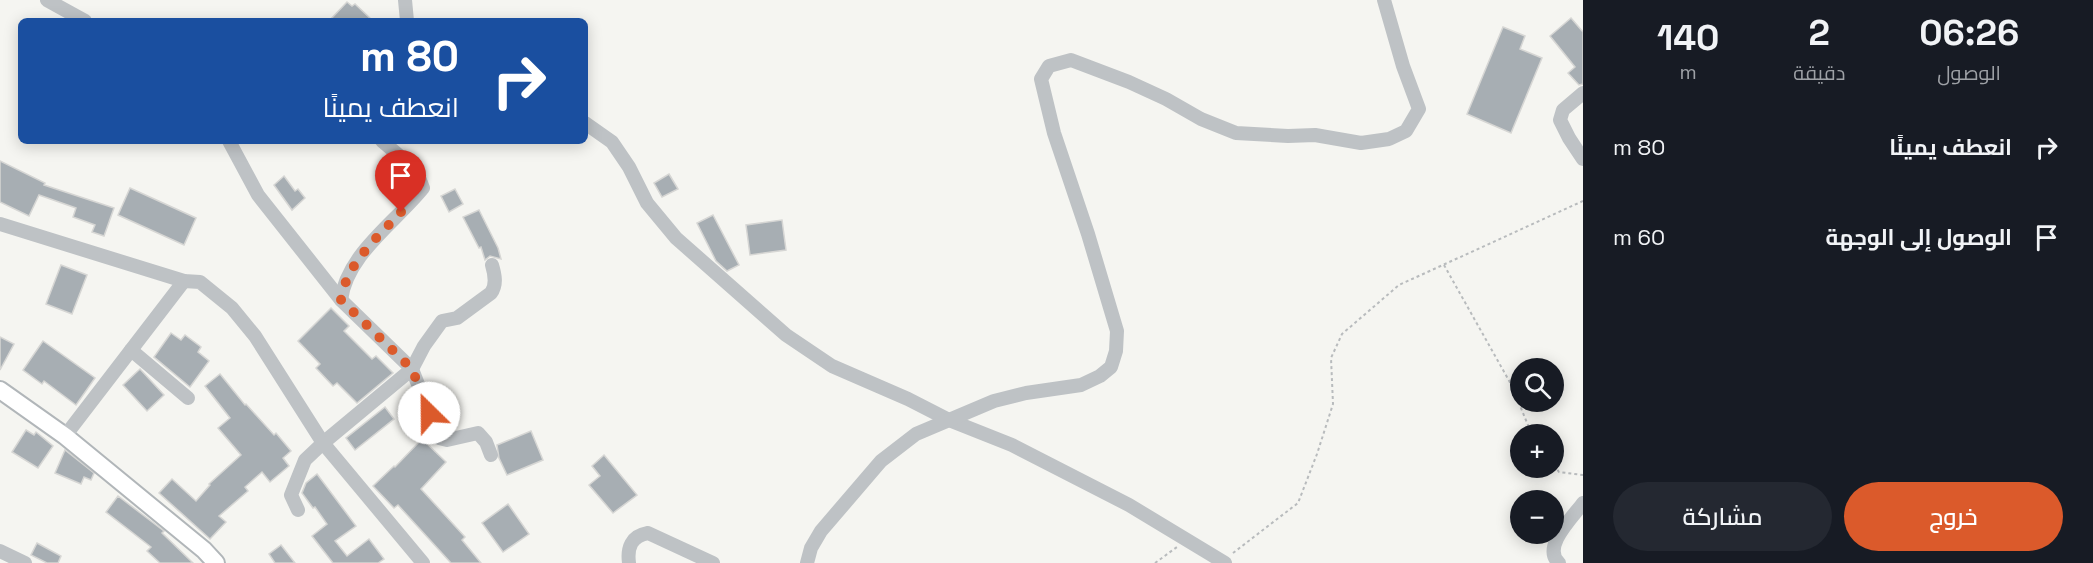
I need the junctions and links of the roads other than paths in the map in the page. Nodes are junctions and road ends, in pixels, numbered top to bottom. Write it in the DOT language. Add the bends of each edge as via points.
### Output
graph roads {
  1 [pos="47,0"];
  2 [pos="405,0"];
  3 [pos="1384,0"];
  4 [pos="80,18"];
  5 [pos="407,18"];
  6 [pos="1583,93"];
  7 [pos="588,125"];
  8 [pos="231,144"];
  9 [pos="386,144"];
  10 [pos="1583,159"];
  11 [pos="0,224"];
  12 [pos="492,266"];
  13 [pos="184,281"];
  14 [pos="341,300"];
  15 [pos="131,350"];
  16 [pos="412,369"];
  17 [pos="0,390"];
  18 [pos="188,398"];
  19 [pos="949,420"];
  20 [pos="65,436"];
  21 [pos="322,443"];
  22 [pos="491,456"];
  23 [pos="1583,503"];
  24 [pos="298,510"];
  25 [pos="0,551"];
  26 [pos="1224,562"];
  27 [pos="25,563"];
  28 [pos="216,563"];
  29 [pos="423,563"];
  30 [pos="629,563"];
  31 [pos="713,563"];
  32 [pos="807,563"];
  33 [pos="1559,563"];
  1 -- 4 [label="street"];
  2 -- 5 [label="street"];
  3 -- 19 [label="street" via="1419,109 1406,131 1389,139 1361,143 1315,135 1236,133 1129,82 1071,60 1049,66 1041,79 1054,133 1117,331 1116,351 1111,367 1081,385 994,401"];
  6 -- 10 [label="street" via="1563,110 1560,120"];
  7 -- 19 [label="street" via="612,142 647,203 676,238 786,335 832,366"];
  8 -- 14 [label="street" via="258,195"];
  9 -- 14 [label="street" via="416,170 423,188 358,259 343,283"];
  11 -- 13 [label="street"];
  12 -- 16 [label="street" via="495,281 491,293 457,318 442,321"];
  13 -- 15 [label="street"];
  13 -- 21 [label="street" via="200,282 232,308 255,336"];
  14 -- 16 [label="street"];
  15 -- 18 [label="street"];
  15 -- 20 [label="street"];
  16 -- 21 [label="street"];
  16 -- 22 [label="street" via="439,438 447,440 478,433"];
  17 -- 20 [label="main road"];
  19 -- 26 [label="street" via="1012,445 1129,505"];
  19 -- 32 [label="street" via="916,434 881,461 821,531"];
  20 -- 28 [label="main road"];
  21 -- 24 [label="street" via="305,460 291,495"];
  21 -- 29 [label="street"];
  23 -- 33 [label="street" via="1553,547"];
  25 -- 27 [label="street"];
  30 -- 31 [label="street" via="631,541 648,533"];
}
